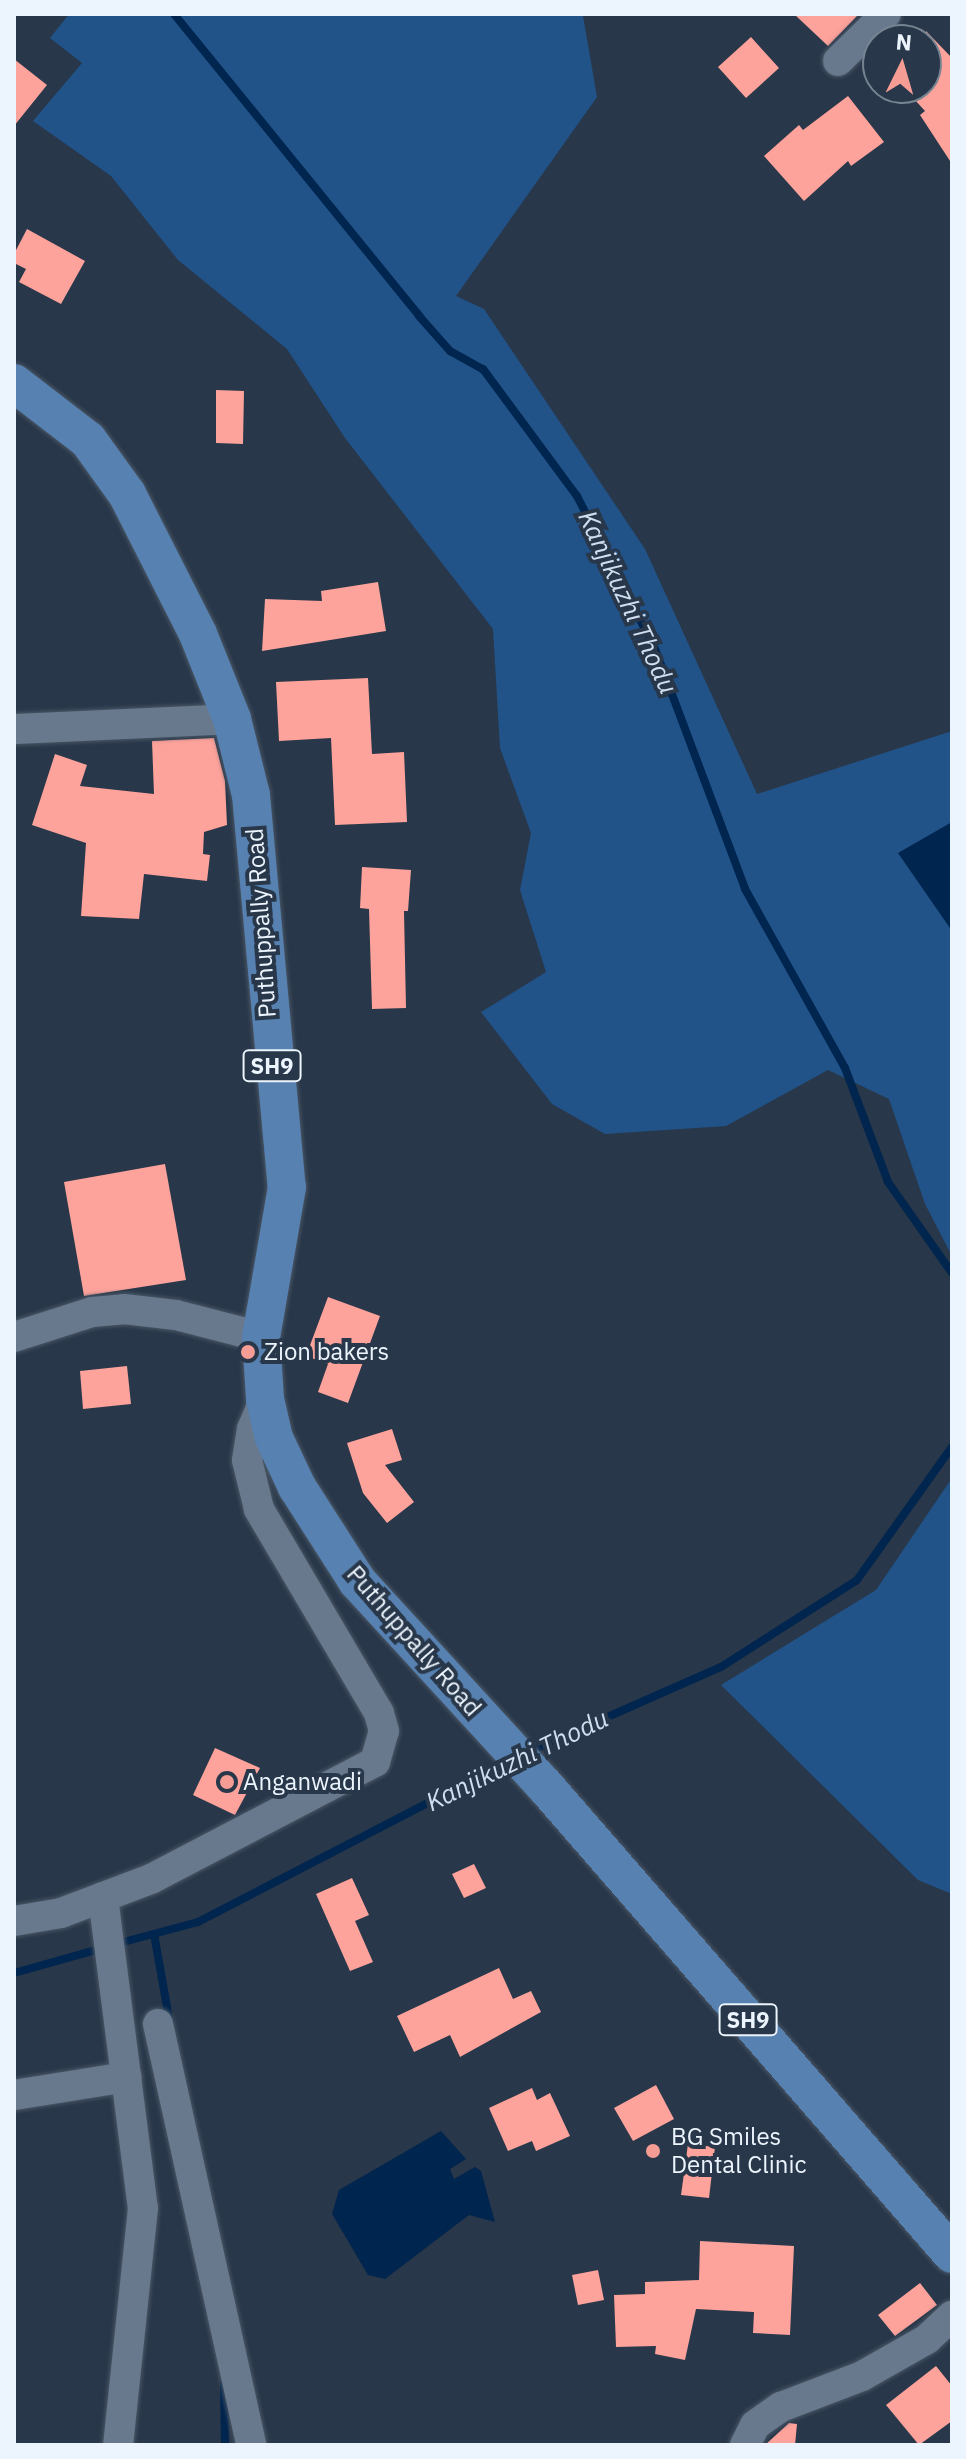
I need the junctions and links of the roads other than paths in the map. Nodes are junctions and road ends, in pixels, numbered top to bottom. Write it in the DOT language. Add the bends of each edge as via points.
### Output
graph roads {
  1 [pos="886,14"];
  2 [pos="838,61"];
  3 [pos="14,383"];
  4 [pos="232,719"];
  5 [pos="14,729"];
  6 [pos="14,1337"];
  7 [pos="261,1337"];
  8 [pos="265,1399"];
  9 [pos="103,1897"];
  10 [pos="14,1921"];
  11 [pos="158,2024"];
  12 [pos="127,2077"];
  13 [pos="14,2095"];
  14 [pos="952,2254"];
  15 [pos="952,2316"];
  16 [pos="118,2445"];
  17 [pos="251,2445"];
  18 [pos="745,2445"];
  1 -- 2 [label="street"];
  3 -- 4 [label="main road, Puthuppally Road / SH9" via="88,440 127,494 198,634"];
  4 -- 5 [label="street"];
  4 -- 7 [label="main road, Puthuppally Road / SH9" via="251,795 287,1187"];
  6 -- 7 [label="street" via="92,1312 124,1309 164,1312"];
  7 -- 8 [label="main road, Puthuppally Road / SH9"];
  8 -- 9 [label="street" via="247,1460 259,1509 279,1550 365,1683 379,1713 381,1748 375,1762 212,1849"];
  8 -- 14 [label="main road, Puthuppally Road / SH9" via="274,1438 297,1487 357,1581 545,1786"];
  9 -- 10 [label="street" via="61,1913"];
  9 -- 12 [label="street"];
  11 -- 17 [label="street"];
  12 -- 13 [label="street"];
  12 -- 16 [label="street" via="143,2208"];
  15 -- 18 [label="street" via="927,2339 862,2376 781,2407 755,2425"];
}
